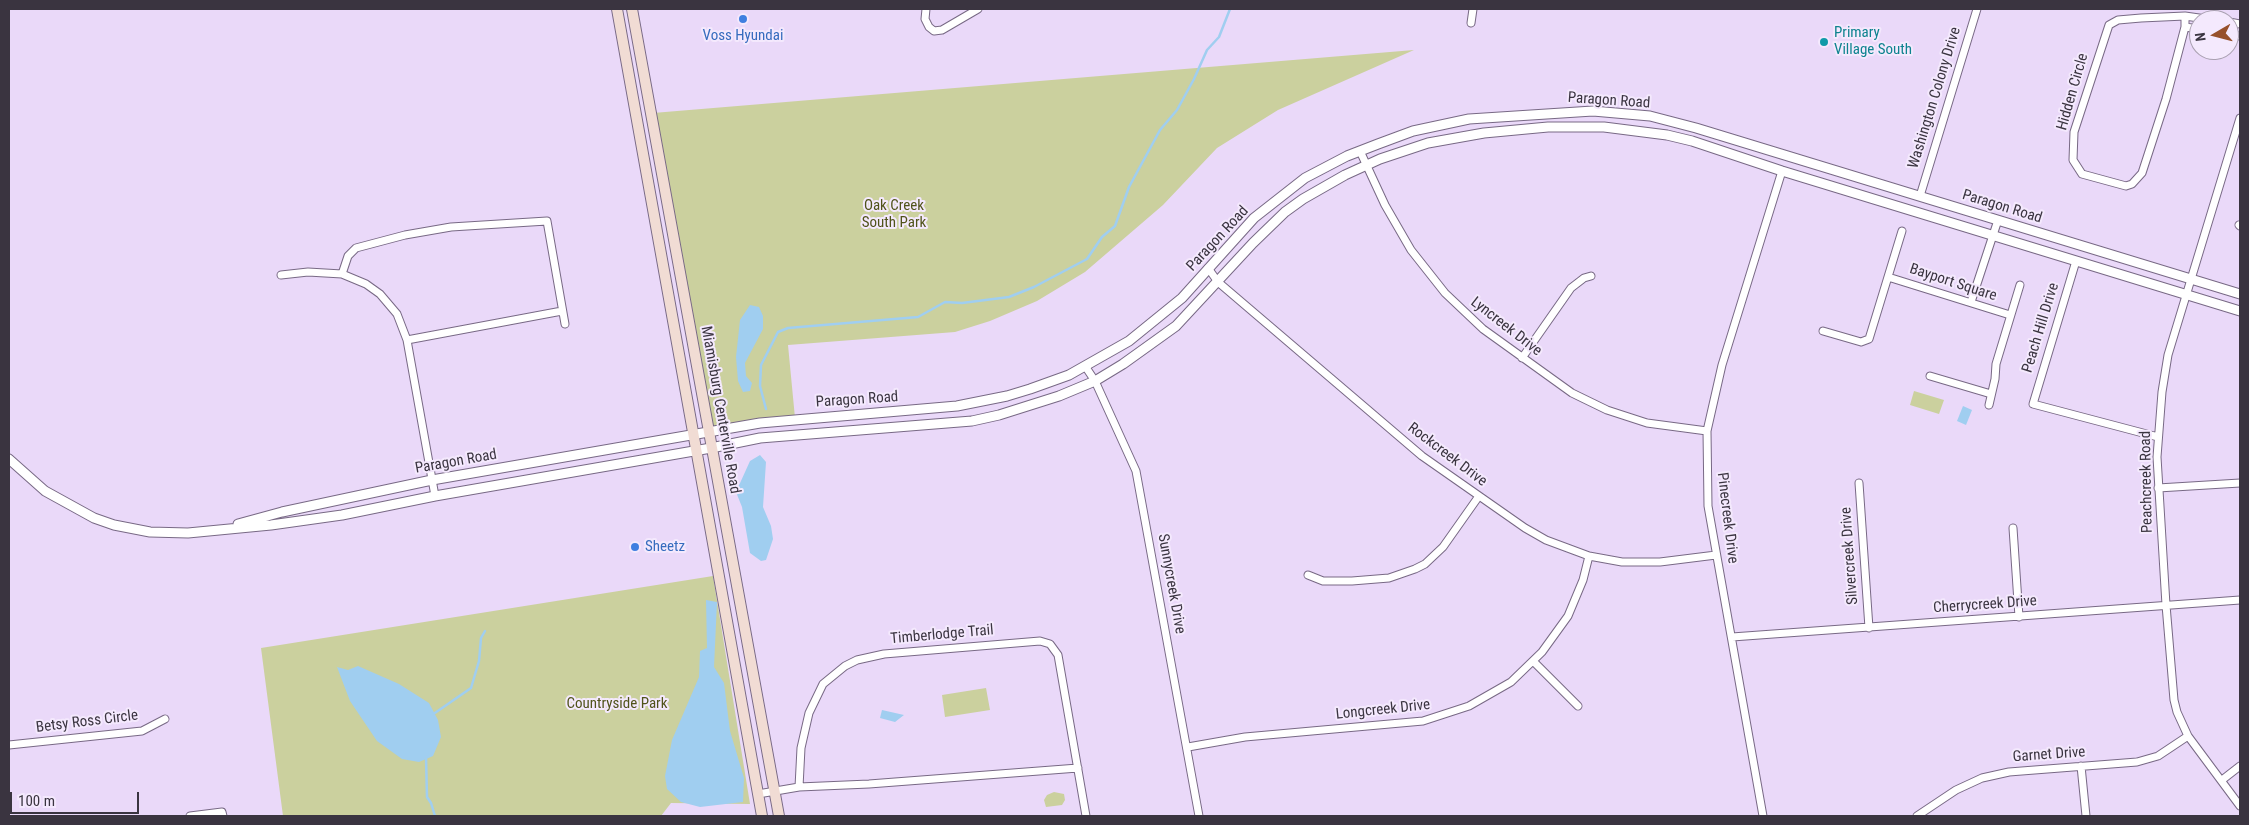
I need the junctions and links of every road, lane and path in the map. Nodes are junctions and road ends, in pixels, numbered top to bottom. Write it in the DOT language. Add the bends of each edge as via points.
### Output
graph roads {
  1 [pos="617,9"];
  2 [pos="632,9"];
  3 [pos="926,9"];
  4 [pos="978,9"];
  5 [pos="1473,9"];
  6 [pos="1977,9"];
  7 [pos="2185,16"];
  8 [pos="2189,17"];
  9 [pos="1472,23"];
  10 [pos="2185,27"];
  11 [pos="2189,28"];
  12 [pos="2240,118"];
  13 [pos="1360,151"];
  14 [pos="1367,166"];
  15 [pos="1782,171"];
  16 [pos="1920,196"];
  17 [pos="1998,220"];
  18 [pos="1902,231"];
  19 [pos="1991,235"];
  20 [pos="674,238"];
  21 [pos="658,241"];
  22 [pos="2076,261"];
  23 [pos="1208,268"];
  24 [pos="342,274"];
  25 [pos="280,275"];
  26 [pos="1591,276"];
  27 [pos="1888,277"];
  28 [pos="2191,278"];
  29 [pos="1218,282"];
  30 [pos="2020,285"];
  31 [pos="2240,294"];
  32 [pos="2186,295"];
  33 [pos="1971,302"];
  34 [pos="562,311"];
  35 [pos="2240,312"];
  36 [pos="2010,315"];
  37 [pos="565,324"];
  38 [pos="1823,331"];
  39 [pos="408,340"];
  40 [pos="1522,358"];
  41 [pos="1085,366"];
  42 [pos="1930,376"];
  43 [pos="1095,381"];
  44 [pos="1991,394"];
  45 [pos="1988,405"];
  46 [pos="708,432"];
  47 [pos="1707,432"];
  48 [pos="694,435"];
  49 [pos="2158,437"];
  50 [pos="711,448"];
  51 [pos="698,451"];
  52 [pos="9,459"];
  53 [pos="432,480"];
  54 [pos="1859,483"];
  55 [pos="2240,483"];
  56 [pos="2158,488"];
  57 [pos="435,496"];
  58 [pos="1479,496"];
  59 [pos="352,497"];
  60 [pos="355,512"];
  61 [pos="2013,528"];
  62 [pos="212,531"];
  63 [pos="1716,555"];
  64 [pos="1589,556"];
  65 [pos="1308,575"];
  66 [pos="2240,600"];
  67 [pos="2166,605"];
  68 [pos="2019,617"];
  69 [pos="1869,628"];
  70 [pos="746,632"];
  71 [pos="730,635"];
  72 [pos="1732,637"];
  73 [pos="1534,662"];
  74 [pos="1578,706"];
  75 [pos="165,719"];
  76 [pos="2188,736"];
  77 [pos="9,745"];
  78 [pos="1188,747"];
  79 [pos="2082,766"];
  80 [pos="2240,766"];
  81 [pos="1078,768"];
  82 [pos="2222,780"];
  83 [pos="800,787"];
  84 [pos="775,792"];
  85 [pos="758,794"];
  86 [pos="2240,806"];
  87 [pos="223,814"];
  88 [pos="190,816"];
  89 [pos="762,816"];
  90 [pos="779,816"];
  91 [pos="1086,816"];
  92 [pos="1199,816"];
  93 [pos="1763,816"];
  94 [pos="1917,816"];
  95 [pos="2086,816"];
  1 -- 21 [label="main road, Miamisburg Centerville Road"];
  2 -- 20 [label="main road, Miamisburg Centerville Road"];
  3 -- 4 [label="street" via="925,19 934,31 942,30"];
  5 -- 9 [label="street"];
  6 -- 16 [label="street, Washington Colony Drive"];
  7 -- 8 [label="street, Hidden Circle"];
  7 -- 10 [label="street, Hidden Circle"];
  7 -- 10 [label="street, Hidden Circle" via="2118,20 2109,25 2074,132 2073,160 2082,174 2126,186 2139,178 2166,99"];
  10 -- 11 [label="street"];
  12 -- 28 [label="street, Peachcreek Road"];
  13 -- 14 [label="street, Lyncreek Drive"];
  13 -- 16 [label="street, Paragon Road" via="1413,131 1469,119 1561,112 1619,112 1696,128"];
  13 -- 23 [label="street, Paragon Road" via="1305,178 1284,194 1254,218"];
  14 -- 15 [label="street, Paragon Road" via="1428,142 1574,126 1667,135"];
  14 -- 29 [label="street, Paragon Road" via="1329,184 1285,212"];
  14 -- 40 [label="street, Lyncreek Drive" via="1395,223 1424,268 1457,306"];
  15 -- 19 [label="street, Paragon Road"];
  15 -- 47 [label="street, Pinecreek Drive" via="1722,365"];
  16 -- 17 [label="street, Paragon Road"];
  17 -- 19 [label="street"];
  17 -- 28 [label="street, Paragon Road"];
  18 -- 27 [label="street"];
  19 -- 22 [label="street, Paragon Road"];
  19 -- 33 [label="street"];
  20 -- 21 [label="main road"];
  20 -- 46 [label="main road, Miamisburg Centerville Road"];
  21 -- 48 [label="main road, Miamisburg Centerville Road"];
  22 -- 32 [label="street, Paragon Road"];
  22 -- 49 [label="street, Peach Hill Drive" via="2033,404"];
  23 -- 29 [label="street, Rockcreek Drive"];
  23 -- 41 [label="street, Paragon Road" via="1182,298 1129,341"];
  24 -- 25 [label="street"];
  24 -- 34 [label="street" via="356,248 450,227 546,221"];
  24 -- 39 [label="street" via="380,294 396,314"];
  26 -- 40 [label="street" via="1571,288"];
  27 -- 33 [label="street, Bayport Square"];
  27 -- 38 [label="street" via="1869,339 1861,342"];
  28 -- 31 [label="street, Paragon Road"];
  28 -- 32 [label="street, Peachcreek Road"];
  29 -- 43 [label="street, Paragon Road" via="1160,339"];
  29 -- 58 [label="street, Rockcreek Drive" via="1422,456"];
  30 -- 36 [label="street"];
  32 -- 35 [label="street, Paragon Road"];
  32 -- 49 [label="street, Peachcreek Road" via="2168,355"];
  33 -- 36 [label="street, Bayport Square"];
  34 -- 37 [label="street"];
  34 -- 39 [label="street"];
  36 -- 44 [label="street"];
  39 -- 53 [label="street"];
  40 -- 47 [label="street, Lyncreek Drive" via="1572,393 1606,410 1647,422"];
  41 -- 43 [label="street, Sunnycreek Drive"];
  41 -- 46 [label="street, Paragon Road" via="1022,391 957,406 783,419"];
  42 -- 44 [label="street"];
  43 -- 50 [label="street, Paragon Road" via="1059,396 972,421 760,438"];
  43 -- 78 [label="street, Sunnycreek Drive" via="1136,471"];
  44 -- 45 [label="street"];
  46 -- 48 [label="street, Paragon Road"];
  46 -- 50 [label="main road, Miamisburg Centerville Road"];
  47 -- 63 [label="street, Pinecreek Drive" via="1706,483"];
  48 -- 51 [label="main road, Miamisburg Centerville Road"];
  48 -- 53 [label="street, Paragon Road"];
  49 -- 56 [label="street, Peachcreek Road"];
  50 -- 51 [label="street, Paragon Road"];
  50 -- 70 [label="main road, Miamisburg Centerville Road"];
  51 -- 57 [label="street, Paragon Road"];
  51 -- 71 [label="main road, Miamisburg Centerville Road"];
  52 -- 62 [label="street, Paragon Road" via="44,491 94,518 150,532"];
  53 -- 57 [label="street"];
  53 -- 59 [label="street, Paragon Road"];
  54 -- 69 [label="street, Silvercreek Drive"];
  55 -- 56 [label="street"];
  56 -- 67 [label="street, Peachcreek Road"];
  57 -- 60 [label="street, Paragon Road"];
  58 -- 64 [label="street, Rockcreek Drive" via="1546,540"];
  58 -- 65 [label="street" via="1443,547 1415,569 1389,578 1352,581 1323,581"];
  59 -- 60 [label="street"];
  59 -- 62 [label="street, Paragon Road"];
  60 -- 62 [label="street, Paragon Road"];
  61 -- 68 [label="street"];
  63 -- 64 [label="street, Rockcreek Drive" via="1641,563"];
  63 -- 72 [label="street, Pinecreek Drive"];
  64 -- 73 [label="street, Longcreek Drive" via="1568,616"];
  66 -- 67 [label="street, Cherrycreek Drive"];
  67 -- 68 [label="street, Cherrycreek Drive"];
  67 -- 76 [label="street, Peachcreek Road" via="2174,700"];
  68 -- 69 [label="street, Cherrycreek Drive"];
  69 -- 72 [label="street, Cherrycreek Drive"];
  70 -- 71 [label="main road"];
  70 -- 84 [label="main road, Miamisburg Centerville Road"];
  71 -- 85 [label="main road, Miamisburg Centerville Road"];
  72 -- 93 [label="street, Pinecreek Drive"];
  73 -- 74 [label="street"];
  73 -- 78 [label="street, Longcreek Drive" via="1491,695 1442,717 1404,724 1245,737"];
  75 -- 77 [label="street, Betsy Ross Circle" via="142,731"];
  76 -- 79 [label="street, Garnet Drive" via="2168,751 2148,760"];
  76 -- 82 [label="street, Peachcreek Road"];
  78 -- 92 [label="street, Sunnycreek Drive"];
  79 -- 94 [label="street, Garnet Drive" via="2009,772 1982,778 1956,790"];
  79 -- 95 [label="street"];
  80 -- 82 [label="street"];
  81 -- 83 [label="street"];
  81 -- 83 [label="street, Timberlodge Trail" via="1058,655 1050,644 1040,641 884,654 845,666 823,684 809,713 801,748"];
  81 -- 91 [label="street, Timberlodge Trail"];
  82 -- 86 [label="street, Peachcreek Road"];
  83 -- 84 [label="street"];
  84 -- 85 [label="street"];
  84 -- 90 [label="main road, Miamisburg Centerville Road"];
  85 -- 89 [label="main road, Miamisburg Centerville Road"];
  87 -- 88 [label="street"];
}
